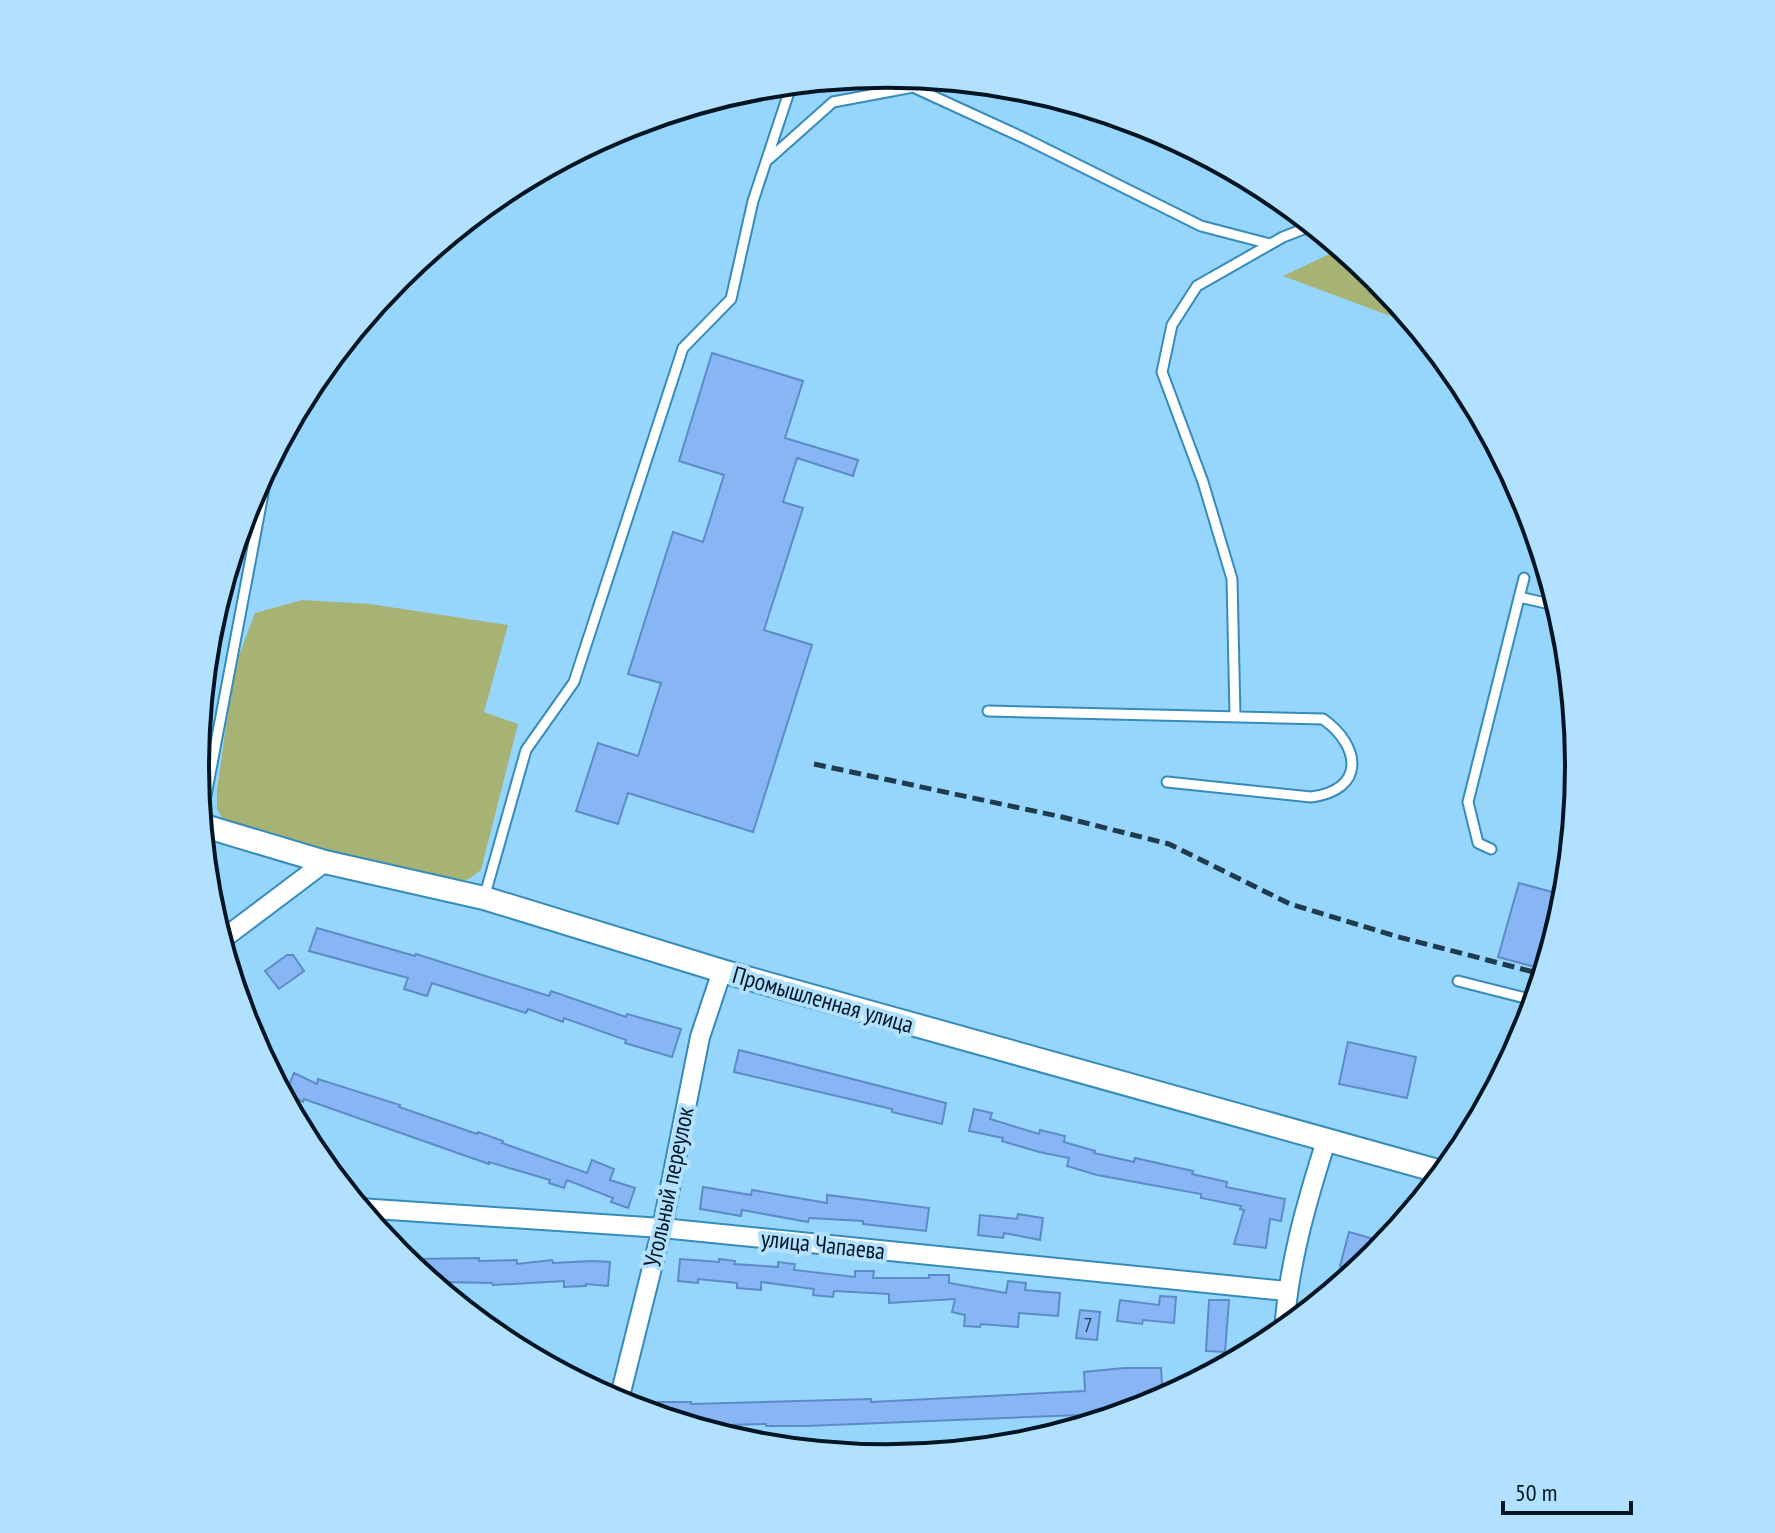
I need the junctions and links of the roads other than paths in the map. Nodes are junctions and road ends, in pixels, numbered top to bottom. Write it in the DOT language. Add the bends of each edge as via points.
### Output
graph roads {
  1 [pos="906,88"];
  2 [pos="917,89"];
  3 [pos="788,96"];
  4 [pos="766,161"];
  5 [pos="1303,230"];
  6 [pos="1270,244"];
  7 [pos="260,509"];
  8 [pos="1524,578"];
  9 [pos="1519,597"];
  10 [pos="1546,603"];
  11 [pos="988,711"];
  12 [pos="1235,716"];
  13 [pos="209,780"];
  14 [pos="1167,782"];
  15 [pos="212,827"];
  16 [pos="1491,849"];
  17 [pos="325,862"];
  18 [pos="484,898"];
  19 [pos="230,933"];
  20 [pos="722,971"];
  21 [pos="1458,981"];
  22 [pos="1525,998"];
  23 [pos="1326,1141"];
  24 [pos="1433,1170"];
  25 [pos="373,1209"];
  26 [pos="662,1228"];
  27 [pos="1286,1291"];
  28 [pos="1285,1316"];
  29 [pos="621,1390"];
  1 -- 4 [label="lane" via="833,102"];
  2 -- 6 [label="lane" via="1201,226"];
  3 -- 4 [label="lane"];
  4 -- 18 [label="lane" via="731,299 683,348 574,682 526,750"];
  5 -- 6 [label="lane"];
  6 -- 12 [label="lane" via="1197,286 1172,325 1162,372 1232,579"];
  7 -- 13 [label="lane"];
  8 -- 9 [label="lane"];
  9 -- 10 [label="lane"];
  9 -- 16 [label="lane" via="1468,802 1478,843"];
  11 -- 12 [label="lane"];
  12 -- 14 [label="lane" via="1323,719 1348,747 1352,765 1343,787 1311,797"];
  15 -- 17 [label="street, Промышленная улица"];
  17 -- 18 [label="street, Промышленная улица"];
  17 -- 19 [label="street"];
  18 -- 20 [label="street, Промышленная улица"];
  20 -- 23 [label="street, Промышленная улица"];
  20 -- 26 [label="street, Угольный переулок" via="700,1037"];
  21 -- 22 [label="lane"];
  23 -- 24 [label="street, Промышленная улица"];
  23 -- 27 [label="street" via="1303,1211"];
  25 -- 26 [label="street, улица Чапаева"];
  26 -- 27 [label="street, улица Чапаева"];
  26 -- 29 [label="street, Угольный переулок"];
  27 -- 28 [label="street"];
}
